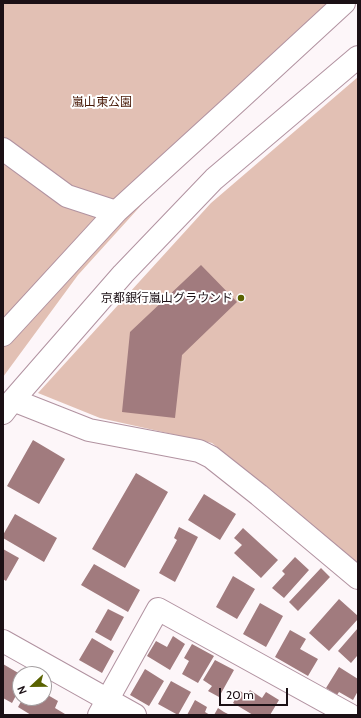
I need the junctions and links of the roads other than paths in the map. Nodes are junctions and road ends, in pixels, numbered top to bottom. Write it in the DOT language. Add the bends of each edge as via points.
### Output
graph roads {
  1 [pos="344,3"];
  2 [pos="358,56"];
  3 [pos="3,149"];
  4 [pos="116,212"];
  5 [pos="3,335"];
  6 [pos="8,406"];
  7 [pos="358,578"];
  8 [pos="3,641"];
  9 [pos="103,707"];
  10 [pos="135,715"];
  11 [pos="350,715"];
  1 -- 4 [label="street"];
  2 -- 6 [label="street" via="214,179 123,274"];
  3 -- 4 [label="street" via="67,196"];
  4 -- 5 [label="street"];
  6 -- 7 [label="street" via="89,430 199,451 211,457 259,495"];
  8 -- 9 [label="street"];
  9 -- 10 [label="street"];
  9 -- 11 [label="street" via="158,609"];
}
